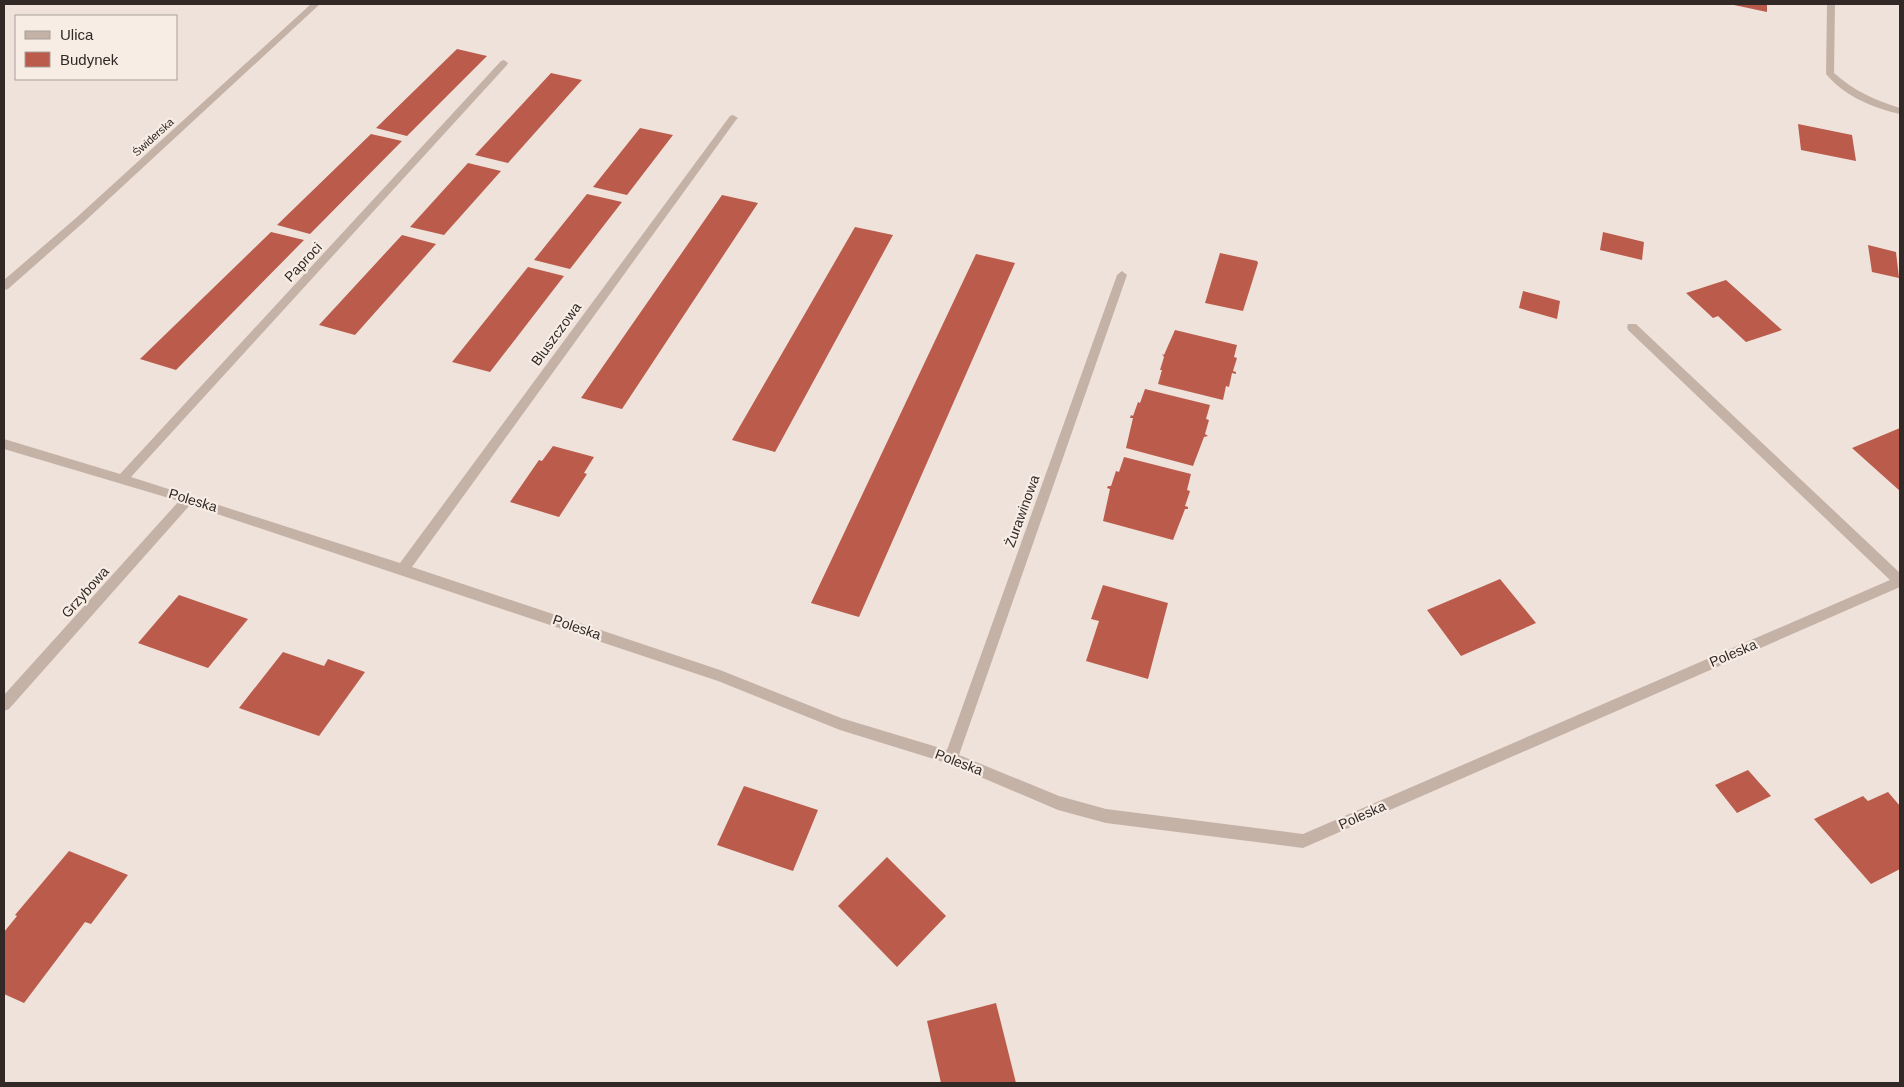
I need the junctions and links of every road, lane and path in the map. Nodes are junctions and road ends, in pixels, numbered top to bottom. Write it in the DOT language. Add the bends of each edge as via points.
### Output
graph roads {
  1 [pos="316,4"];
  2 [pos="1831,4"];
  3 [pos="504,63"];
  4 [pos="1900,110"];
  5 [pos="733,118"];
  6 [pos="1122,274"];
  7 [pos="4,286"];
  8 [pos="1632,327"];
  9 [pos="4,444"];
  10 [pos="122,479"];
  11 [pos="188,499"];
  12 [pos="403,569"];
  13 [pos="1900,581"];
  14 [pos="4,705"];
  15 [pos="951,758"];
  1 -- 7 [label="street, Świderska"];
  2 -- 4 [label="street" via="1830,74 1866,100"];
  3 -- 10 [label="street, Paproci"];
  5 -- 12 [label="street, Bluszczowa"];
  6 -- 15 [label="street, Żurawinowa"];
  8 -- 13 [label="street, Poleska"];
  9 -- 10 [label="street, Poleska"];
  10 -- 11 [label="street, Poleska"];
  11 -- 12 [label="street, Poleska"];
  11 -- 14 [label="street, Grzybowa"];
  12 -- 15 [label="street, Poleska" via="720,676 840,724"];
  13 -- 15 [label="street, Poleska" via="1303,842 1106,816 1058,803"];
}
